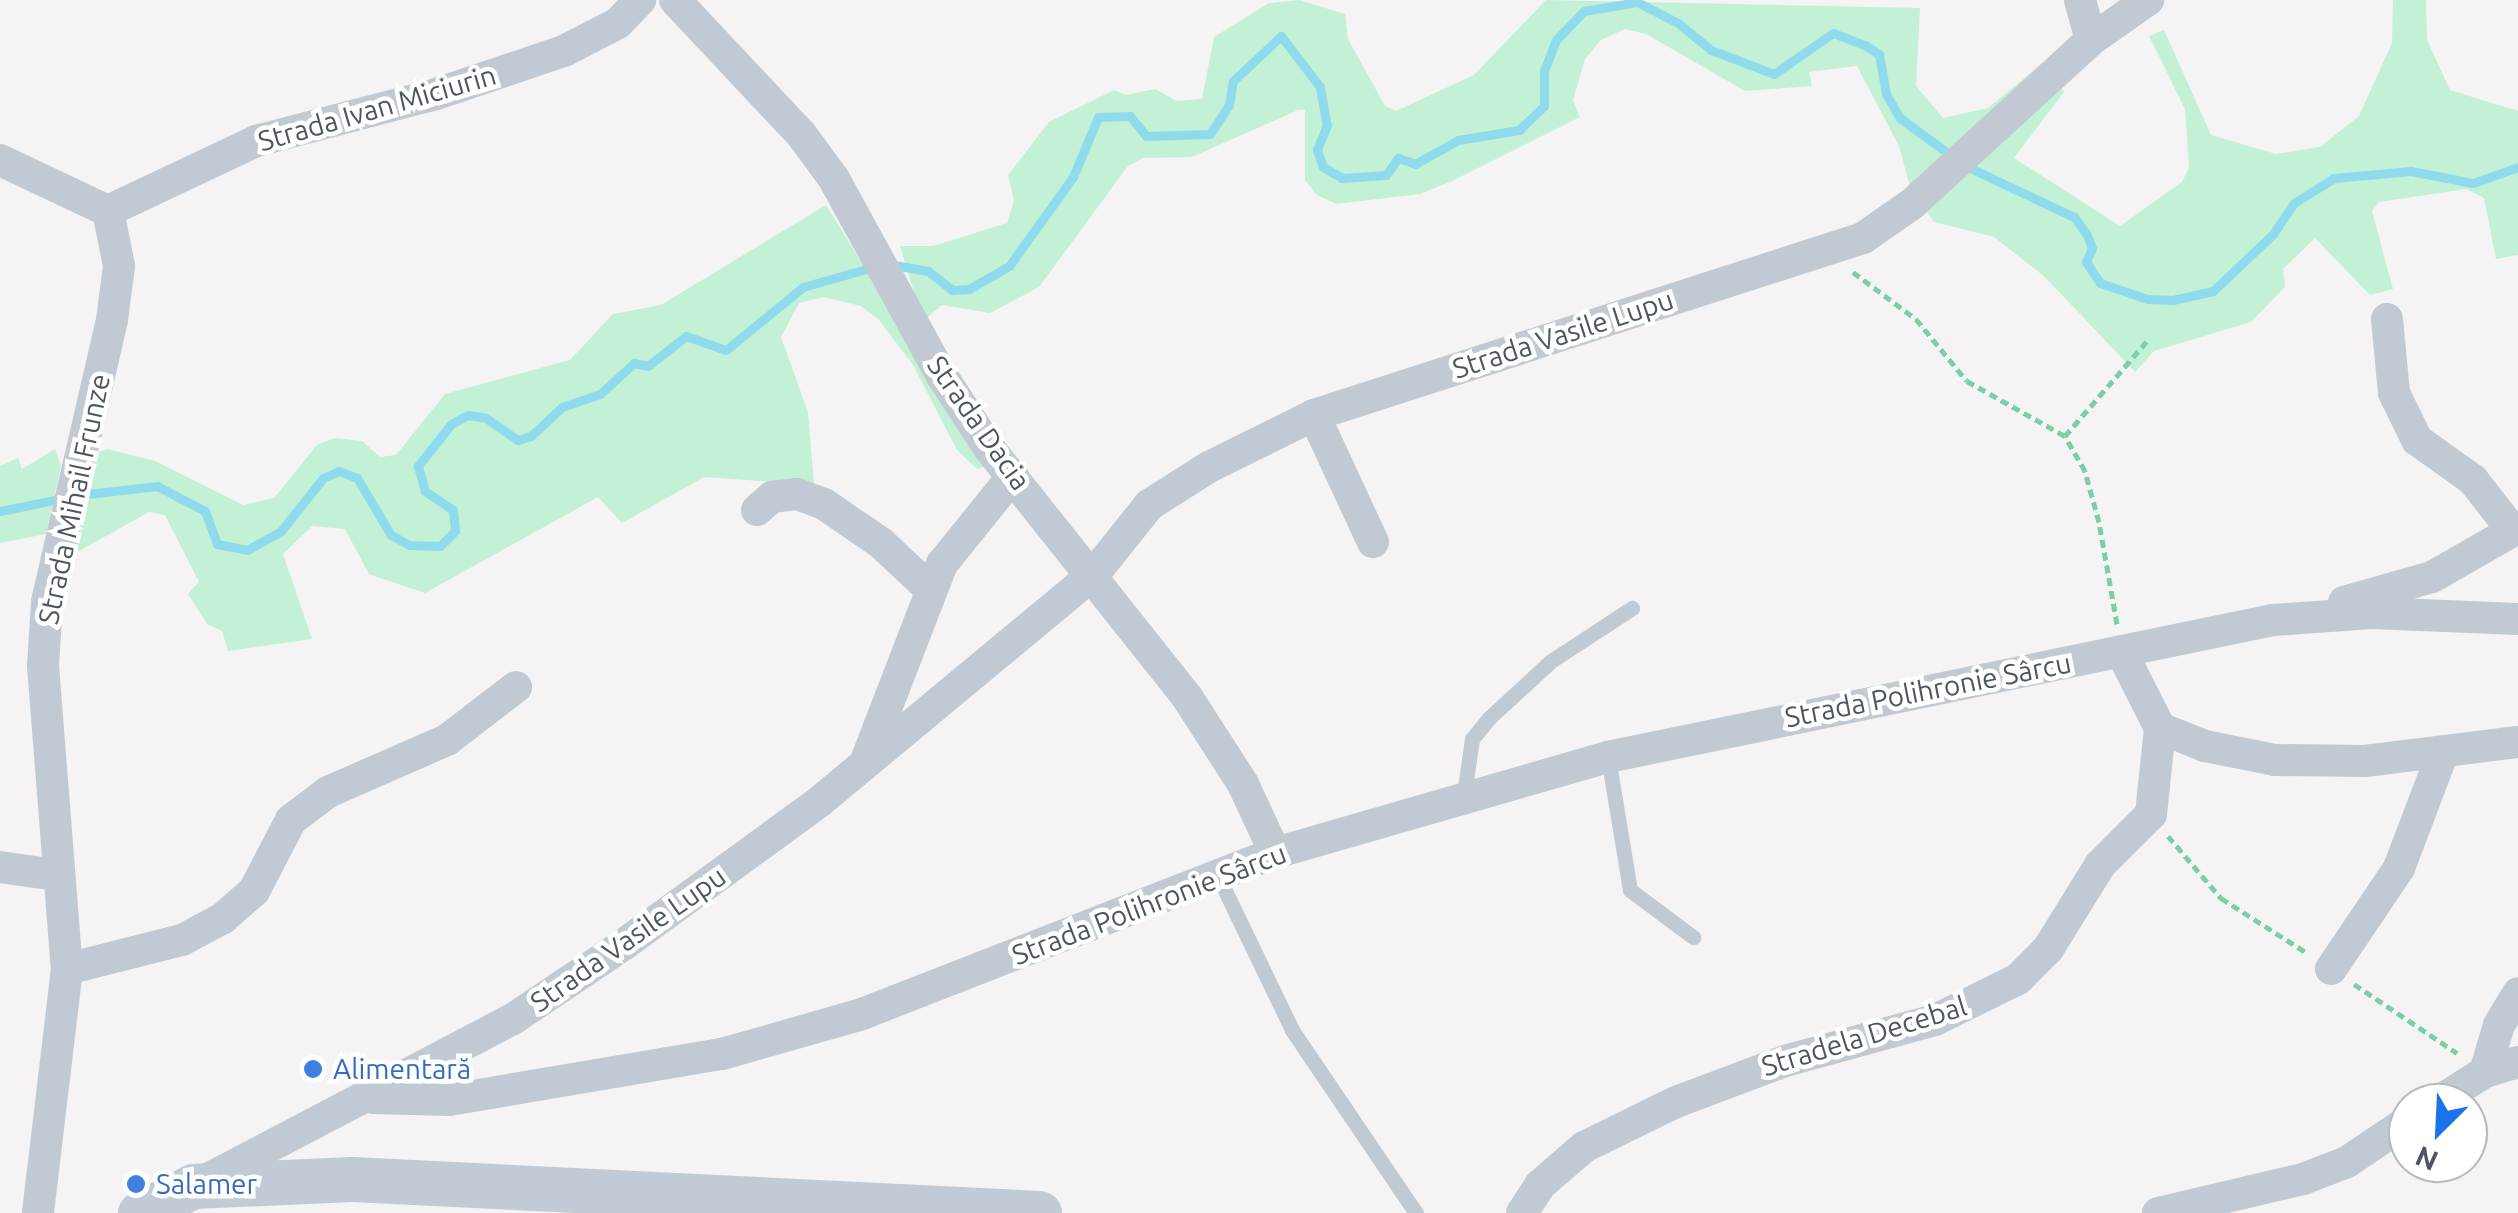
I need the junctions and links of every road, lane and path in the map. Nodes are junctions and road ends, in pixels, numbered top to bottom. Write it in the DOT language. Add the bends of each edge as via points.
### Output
graph roads {
  1 [pos="640,0"];
  2 [pos="675,0"];
  3 [pos="2080,0"];
  4 [pos="2148,0"];
  5 [pos="2091,40"];
  6 [pos="0,160"];
  7 [pos="108,211"];
  8 [pos="1812,252"];
  9 [pos="2387,319"];
  10 [pos="2147,341"];
  11 [pos="1314,415"];
  12 [pos="2065,436"];
  13 [pos="1013,476"];
  14 [pos="757,510"];
  15 [pos="2515,529"];
  16 [pos="1373,542"];
  17 [pos="1094,574"];
  18 [pos="930,589"];
  19 [pos="1632,608"];
  20 [pos="2312,616"];
  21 [pos="2518,620"];
  22 [pos="2121,651"];
  23 [pos="516,687"];
  24 [pos="2160,728"];
  25 [pos="2518,742"];
  26 [pos="2443,752"];
  27 [pos="1608,757"];
  28 [pos="867,758"];
  29 [pos="1464,794"];
  30 [pos="1275,853"];
  31 [pos="0,867"];
  32 [pos="56,875"];
  33 [pos="1218,876"];
  34 [pos="1693,937"];
  35 [pos="2331,968"];
  36 [pos="67,969"];
  37 [pos="2518,993"];
  38 [pos="2518,1062"];
  39 [pos="2485,1072"];
  40 [pos="2468,1083"];
  41 [pos="373,1098"];
  42 [pos="2388,1134"];
  43 [pos="193,1186"];
  44 [pos="790,1208"];
  45 [pos="38,1213"];
  46 [pos="140,1213"];
  47 [pos="1039,1213"];
  48 [pos="1416,1213"];
  49 [pos="1522,1213"];
  50 [pos="2158,1213"];
  1 -- 7 [label="street, Strada Ivan Miciurin" via="618,23 564,52 256,142"];
  2 -- 13 [label="street, Strada Dacia" via="834,180 942,376"];
  3 -- 5 [label="street"];
  4 -- 5 [label="street, Strada Vasile Lupu"];
  5 -- 8 [label="street, Strada Vasile Lupu" via="1912,204 1863,238"];
  6 -- 7 [label="street"];
  7 -- 32 [label="street, Strada Mihail Frunze" via="118,266 112,320 67,501 44,666"];
  8 -- 11 [label="street, Strada Vasile Lupu"];
  8 -- 12 [label="path" via="1868,278 1967,381"];
  9 -- 15 [label="street, Strada Polihronie Sârcu" via="2394,393 2417,440 2473,480"];
  10 -- 12 [label="path"];
  11 -- 16 [label="street"];
  11 -- 17 [label="street, Strada Vasile Lupu" via="1149,505"];
  12 -- 22 [label="path" via="2085,472 2099,522"];
  13 -- 17 [label="street, Strada Dacia"];
  13 -- 18 [label="street, Strada Vasile Lupu"];
  14 -- 18 [label="street" via="772,497 797,494 824,504 881,543"];
  15 -- 20 [label="street, Strada Polihronie Sârcu" via="2432,578"];
  17 -- 28 [label="street, Strada Vasile Lupu"];
  17 -- 30 [label="street, Strada Dacia" via="1187,697 1243,784"];
  18 -- 28 [label="street, Strada Vasile Lupu"];
  19 -- 29 [label="lane" via="1551,660 1489,718 1472,740"];
  20 -- 21 [label="street, Strada Polihronie Sârcu"];
  20 -- 22 [label="street, Strada Polihronie Sârcu"];
  22 -- 24 [label="street"];
  22 -- 27 [label="street, Strada Polihronie Sârcu"];
  23 -- 36 [label="street" via="448,740 328,792 291,820 254,891 223,918 182,940"];
  24 -- 26 [label="street" via="2205,746 2276,760 2365,761"];
  24 -- 49 [label="street, Stradela Decebal" via="2151,814 2100,865 2048,948 2018,979 1935,1020 1785,1061 1676,1102 1584,1148 1540,1185"];
  25 -- 26 [label="street"];
  26 -- 35 [label="street" via="2399,868"];
  27 -- 29 [label="street, Strada Polihronie Sârcu"];
  27 -- 34 [label="lane" via="1630,890"];
  28 -- 41 [label="street, Strada Vasile Lupu" via="774,837 623,945 513,1019"];
  29 -- 30 [label="street, Strada Polihronie Sârcu"];
  30 -- 33 [label="street, Strada Polihronie Sârcu"];
  31 -- 32 [label="street"];
  32 -- 36 [label="street, Strada Mihail Frunze"];
  33 -- 41 [label="street, Strada Polihronie Sârcu" via="862,1014 722,1054 449,1100"];
  33 -- 48 [label="lane" via="1292,1030"];
  36 -- 45 [label="street, Strada Mihail Frunze"];
  37 -- 39 [label="street" via="2499,1025"];
  38 -- 39 [label="street"];
  39 -- 40 [label="street"];
  41 -- 43 [label="street, Strada Polihronie Sârcu"];
  42 -- 50 [label="street" via="2303,1180"];
  43 -- 44 [label="main road" via="352,1179"];
  43 -- 46 [label="main road"];
  44 -- 47 [label="main road"];
}
